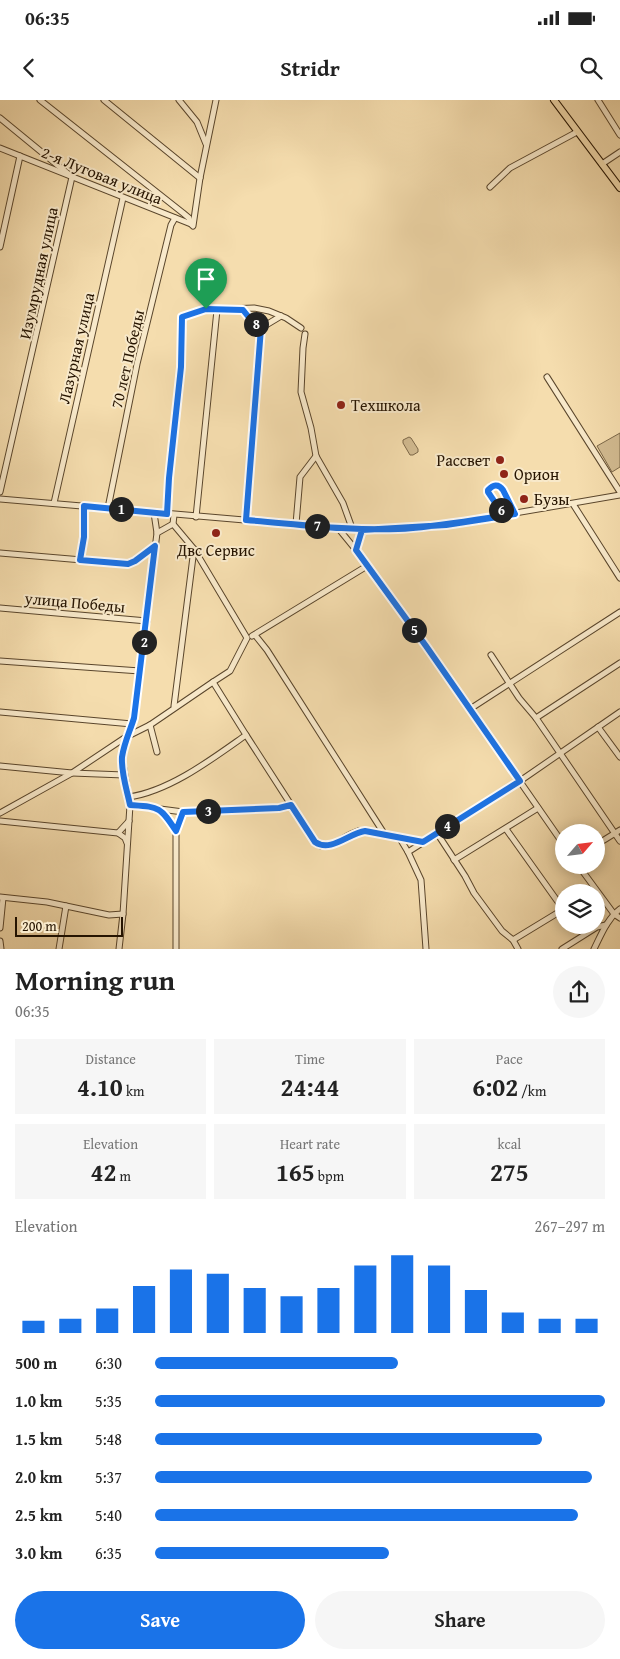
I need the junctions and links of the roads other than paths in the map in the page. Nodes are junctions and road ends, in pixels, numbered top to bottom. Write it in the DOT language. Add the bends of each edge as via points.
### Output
graph roads {
  1 [pos="40,100"];
  2 [pos="104,100"];
  3 [pos="179,100"];
  4 [pos="554,100"];
  5 [pos="598,100"];
  6 [pos="215,101"];
  7 [pos="0,118"];
  8 [pos="578,132"];
  9 [pos="620,135"];
  10 [pos="207,146"];
  11 [pos="0,148"];
  12 [pos="618,154"];
  13 [pos="20,156"];
  14 [pos="620,161"];
  15 [pos="602,164"];
  16 [pos="72,177"];
  17 [pos="200,178"];
  18 [pos="618,180"];
  19 [pos="490,187"];
  20 [pos="620,188"];
  21 [pos="123,198"];
  22 [pos="175,218"];
  23 [pos="192,225"];
  24 [pos="0,247"];
  25 [pos="217,310"];
  26 [pos="243,310"];
  27 [pos="281,316"];
  28 [pos="261,328"];
  29 [pos="301,328"];
  30 [pos="305,334"];
  31 [pos="547,377"];
  32 [pos="316,456"];
  33 [pos="0,492"];
  34 [pos="620,494"];
  35 [pos="0,499"];
  36 [pos="54,503"];
  37 [pos="574,504"];
  38 [pos="84,506"];
  39 [pos="108,508"];
  40 [pos="154,513"];
  41 [pos="167,514"];
  42 [pos="515,514"];
  43 [pos="174,515"];
  44 [pos="504,516"];
  45 [pos="196,517"];
  46 [pos="246,520"];
  47 [pos="173,524"];
  48 [pos="296,524"];
  49 [pos="338,528"];
  50 [pos="352,528"];
  51 [pos="362,530"];
  52 [pos="157,533"];
  53 [pos="155,546"];
  54 [pos="194,549"];
  55 [pos="356,550"];
  56 [pos="0,553"];
  57 [pos="80,560"];
  58 [pos="367,566"];
  59 [pos="617,568"];
  60 [pos="620,578"];
  61 [pos="0,608"];
  62 [pos="620,612"];
  63 [pos="147,621"];
  64 [pos="255,635"];
  65 [pos="247,638"];
  66 [pos="491,655"];
  67 [pos="0,660"];
  68 [pos="620,663"];
  69 [pos="140,671"];
  70 [pos="212,682"];
  71 [pos="510,684"];
  72 [pos="174,706"];
  73 [pos="470,709"];
  74 [pos="0,712"];
  75 [pos="620,712"];
  76 [pos="536,718"];
  77 [pos="132,724"];
  78 [pos="150,725"];
  79 [pos="598,727"];
  80 [pos="246,735"];
  81 [pos="126,737"];
  82 [pos="157,752"];
  83 [pos="560,753"];
  84 [pos="620,757"];
  85 [pos="0,766"];
  86 [pos="72,773"];
  87 [pos="124,775"];
  88 [pos="520,781"];
  89 [pos="128,797"];
  90 [pos="130,805"];
  91 [pos="291,805"];
  92 [pos="538,808"];
  93 [pos="162,810"];
  94 [pos="183,812"];
  95 [pos="0,813"];
  96 [pos="0,821"];
  97 [pos="129,821"];
  98 [pos="506,829"];
  99 [pos="620,830"];
  100 [pos="176,831"];
  101 [pos="555,832"];
  102 [pos="118,833"];
  103 [pos="437,833"];
  104 [pos="615,833"];
  105 [pos="385,835"];
  106 [pos="399,838"];
  107 [pos="605,839"];
  108 [pos="620,841"];
  109 [pos="423,842"];
  110 [pos="127,844"];
  111 [pos="408,852"];
  112 [pos="454,860"];
  113 [pos="2,897"];
  114 [pos="555,897"];
  115 [pos="605,902"];
  116 [pos="66,906"];
  117 [pos="620,909"];
  118 [pos="123,914"];
  119 [pos="555,914"];
  120 [pos="614,914"];
  121 [pos="620,918"];
  122 [pos="606,925"];
  123 [pos="0,928"];
  124 [pos="513,940"];
  125 [pos="0,941"];
  126 [pos="2,949"];
  127 [pos="59,949"];
  128 [pos="119,949"];
  129 [pos="176,949"];
  130 [pos="426,949"];
  131 [pos="518,949"];
  132 [pos="562,949"];
  133 [pos="594,949"];
  1 -- 23 [label="street" via="183,212"];
  2 -- 17 [label="street"];
  3 -- 10 [label="street" via="198,122"];
  4 -- 8 [label="main road"];
  5 -- 9 [label="street"];
  6 -- 10 [label="street"];
  7 -- 16 [label="street"];
  8 -- 15 [label="main road"];
  8 -- 19 [label="street" via="510,168"];
  10 -- 17 [label="street"];
  11 -- 13 [label="street, 2-я Луговая улица"];
  12 -- 14 [label="street"];
  12 -- 15 [label="street"];
  13 -- 16 [label="street, 2-я Луговая улица"];
  13 -- 24 [label="street"];
  15 -- 18 [label="main road"];
  16 -- 21 [label="street, 2-я Луговая улица"];
  16 -- 33 [label="street, Изумрудная улица"];
  17 -- 23 [label="street"];
  18 -- 20 [label="main road"];
  21 -- 22 [label="street, 2-я Луговая улица"];
  21 -- 36 [label="street, Лазурная улица"];
  22 -- 23 [label="street, 2-я Луговая улица"];
  22 -- 39 [label="street, 70 лет Победы" via="137,364"];
  25 -- 26 [label="street"];
  25 -- 41 [label="street" via="203,310 182,317 181,367"];
  25 -- 45 [label="street"];
  26 -- 27 [label="street" via="254,308"];
  26 -- 28 [label="street"];
  27 -- 28 [label="street"];
  27 -- 29 [label="street"];
  28 -- 46 [label="street"];
  30 -- 32 [label="street" via="301,392"];
  31 -- 34 [label="street"];
  32 -- 48 [label="street" via="300,477"];
  32 -- 50 [label="street" via="343,503"];
  34 -- 37 [label="street"];
  35 -- 36 [label="street"];
  36 -- 38 [label="street"];
  37 -- 42 [label="street"];
  37 -- 59 [label="street"];
  38 -- 39 [label="street"];
  38 -- 57 [label="street"];
  39 -- 40 [label="street"];
  40 -- 41 [label="street"];
  40 -- 52 [label="street"];
  41 -- 43 [label="street"];
  42 -- 44 [label="street"];
  42 -- 44 [label="street" via="500,486 491,486 489,494"];
  43 -- 45 [label="street"];
  43 -- 47 [label="street"];
  44 -- 51 [label="street" via="446,525"];
  45 -- 46 [label="street"];
  46 -- 48 [label="street"];
  47 -- 52 [label="street"];
  47 -- 54 [label="street"];
  48 -- 49 [label="street"];
  49 -- 50 [label="street"];
  49 -- 55 [label="street"];
  50 -- 51 [label="street"];
  51 -- 55 [label="street"];
  52 -- 53 [label="street"];
  53 -- 57 [label="street" via="128,564"];
  53 -- 63 [label="street"];
  54 -- 65 [label="street"];
  54 -- 72 [label="street"];
  55 -- 58 [label="street"];
  56 -- 57 [label="street"];
  58 -- 64 [label="street"];
  58 -- 73 [label="street"];
  59 -- 60 [label="street"];
  61 -- 63 [label="street, улица Победы"];
  62 -- 71 [label="street"];
  63 -- 69 [label="street"];
  64 -- 65 [label="street"];
  64 -- 105 [label="street"];
  65 -- 70 [label="street" via="230,671"];
  66 -- 71 [label="street"];
  67 -- 69 [label="street"];
  68 -- 76 [label="street"];
  69 -- 77 [label="street"];
  70 -- 72 [label="street"];
  70 -- 80 [label="street"];
  71 -- 73 [label="street"];
  71 -- 76 [label="street"];
  72 -- 78 [label="street"];
  73 -- 88 [label="street"];
  74 -- 77 [label="street"];
  75 -- 79 [label="street"];
  76 -- 83 [label="street"];
  77 -- 81 [label="street"];
  78 -- 81 [label="street"];
  78 -- 82 [label="street"];
  79 -- 83 [label="street"];
  79 -- 84 [label="street"];
  80 -- 89 [label="street" via="162,787"];
  80 -- 91 [label="street"];
  81 -- 86 [label="street"];
  81 -- 87 [label="street" via="122,758"];
  83 -- 88 [label="street"];
  83 -- 104 [label="street"];
  85 -- 86 [label="street"];
  86 -- 87 [label="street"];
  86 -- 95 [label="street"];
  87 -- 89 [label="street"];
  88 -- 92 [label="street"];
  88 -- 103 [label="street"];
  89 -- 90 [label="street"];
  90 -- 93 [label="street"];
  90 -- 97 [label="street"];
  91 -- 94 [label="street"];
  91 -- 105 [label="street" via="321,846 338,842 356,832"];
  92 -- 98 [label="street"];
  92 -- 101 [label="street"];
  93 -- 94 [label="street"];
  93 -- 100 [label="street"];
  94 -- 100 [label="street"];
  96 -- 102 [label="street"];
  97 -- 102 [label="street"];
  97 -- 110 [label="street"];
  98 -- 112 [label="street"];
  98 -- 114 [label="street"];
  99 -- 104 [label="street"];
  100 -- 129 [label="street"];
  102 -- 110 [label="street"];
  103 -- 109 [label="street"];
  103 -- 112 [label="street"];
  104 -- 107 [label="street"];
  104 -- 108 [label="street"];
  105 -- 106 [label="street"];
  106 -- 109 [label="street"];
  106 -- 111 [label="street"];
  109 -- 111 [label="street"];
  110 -- 118 [label="street"];
  111 -- 130 [label="street" via="421,880"];
  112 -- 124 [label="street" via="502,931"];
  113 -- 116 [label="street"];
  113 -- 123 [label="street"];
  115 -- 120 [label="street"];
  116 -- 118 [label="street" via="109,915"];
  116 -- 127 [label="street"];
  117 -- 120 [label="street"];
  118 -- 128 [label="street"];
  119 -- 124 [label="street"];
  120 -- 121 [label="street"];
  120 -- 122 [label="street"];
  122 -- 132 [label="street"];
  122 -- 133 [label="street"];
  124 -- 131 [label="street"];
  125 -- 126 [label="street"];
}
